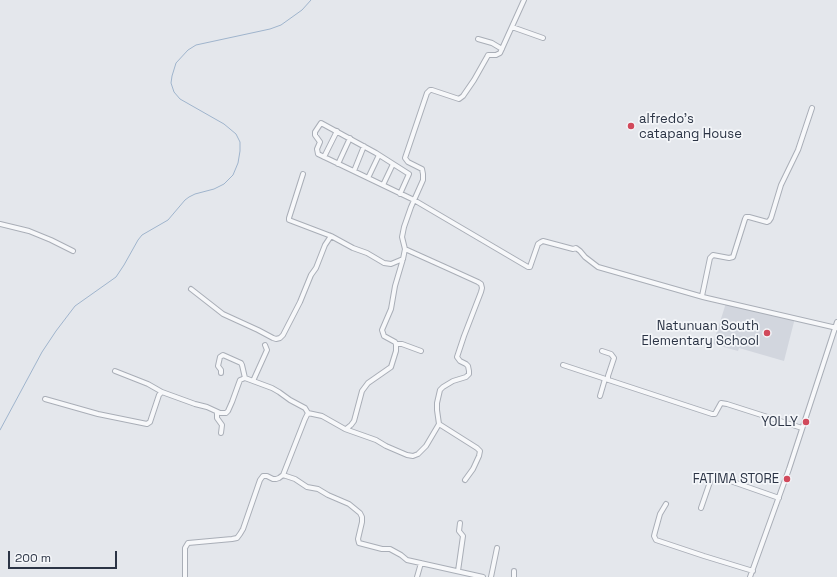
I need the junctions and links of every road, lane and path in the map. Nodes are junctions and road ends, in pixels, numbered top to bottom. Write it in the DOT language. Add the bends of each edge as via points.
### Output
graph roads {
  1 [pos="524,0"];
  2 [pos="512,27"];
  3 [pos="543,38"];
  4 [pos="478,40"];
  5 [pos="502,49"];
  6 [pos="812,108"];
  7 [pos="337,131"];
  8 [pos="350,138"];
  9 [pos="364,146"];
  10 [pos="379,155"];
  11 [pos="324,157"];
  12 [pos="338,164"];
  13 [pos="393,164"];
  14 [pos="354,171"];
  15 [pos="303,174"];
  16 [pos="368,178"];
  17 [pos="383,185"];
  18 [pos="400,194"];
  19 [pos="414,200"];
  20 [pos="0,224"];
  21 [pos="331,236"];
  22 [pos="405,249"];
  23 [pos="73,251"];
  24 [pos="403,259"];
  25 [pos="191,289"];
  26 [pos="703,297"];
  27 [pos="837,322"];
  28 [pos="836,328"];
  29 [pos="396,344"];
  30 [pos="265,345"];
  31 [pos="421,351"];
  32 [pos="602,352"];
  33 [pos="563,365"];
  34 [pos="115,371"];
  35 [pos="221,373"];
  36 [pos="245,378"];
  37 [pos="607,380"];
  38 [pos="254,381"];
  39 [pos="162,392"];
  40 [pos="600,396"];
  41 [pos="45,399"];
  42 [pos="217,412"];
  43 [pos="308,413"];
  44 [pos="439,424"];
  45 [pos="802,428"];
  46 [pos="345,429"];
  47 [pos="221,433"];
  48 [pos="283,475"];
  49 [pos="466,480"];
  50 [pos="779,498"];
  51 [pos="666,504"];
  52 [pos="701,508"];
  53 [pos="460,523"];
  54 [pos="497,548"];
  55 [pos="421,563"];
  56 [pos="458,571"];
  57 [pos="514,571"];
  58 [pos="753,571"];
  59 [pos="478,576"];
  60 [pos="185,577"];
  61 [pos="417,577"];
  62 [pos="483,577"];
  63 [pos="491,577"];
  64 [pos="514,577"];
  65 [pos="750,577"];
  1 -- 2 [label="street"];
  2 -- 3 [label="street"];
  2 -- 5 [label="street"];
  4 -- 5 [label="street" via="492,43"];
  5 -- 19 [label="street" via="498,54 487,57 470,88 461,98 428,91 405,158 422,169 421,184"];
  6 -- 26 [label="street" via="798,150 781,185 771,218 767,222 746,217 733,257 713,255 710,258"];
  7 -- 8 [label="street"];
  7 -- 11 [label="street"];
  7 -- 11 [label="street" via="321,123 316,132 315,135 320,142 318,154"];
  8 -- 9 [label="street"];
  8 -- 12 [label="street"];
  9 -- 10 [label="street"];
  9 -- 14 [label="street"];
  10 -- 13 [label="street"];
  10 -- 16 [label="street"];
  11 -- 12 [label="street"];
  12 -- 14 [label="street"];
  13 -- 17 [label="street"];
  13 -- 18 [label="street" via="409,174"];
  14 -- 16 [label="street"];
  15 -- 21 [label="street" via="289,220"];
  16 -- 17 [label="street"];
  17 -- 18 [label="street"];
  18 -- 19 [label="street"];
  19 -- 22 [label="street" via="402,237"];
  19 -- 26 [label="street" via="528,267 538,244 543,241 576,248 598,267"];
  20 -- 23 [label="street" via="29,231"];
  21 -- 24 [label="street" via="384,263 391,264"];
  21 -- 25 [label="street" via="280,338 273,338 223,314"];
  22 -- 24 [label="street"];
  22 -- 44 [label="street" via="478,282 482,288 457,357 468,366 469,374 440,390 437,403"];
  24 -- 29 [label="street" via="391,309 382,330 384,336"];
  26 -- 28 [label="street"];
  27 -- 28 [label="street"];
  28 -- 45 [label="street"];
  29 -- 31 [label="street"];
  29 -- 46 [label="street" via="391,367 372,380 362,391 354,421"];
  30 -- 38 [label="street" via="267,350"];
  32 -- 37 [label="street" via="611,354 614,358"];
  33 -- 37 [label="street"];
  34 -- 39 [label="street"];
  35 -- 36 [label="street" via="218,364 223,355 241,363"];
  36 -- 38 [label="street"];
  36 -- 42 [label="street" via="240,380 226,414"];
  37 -- 40 [label="street"];
  37 -- 45 [label="street" via="712,414 715,414 721,404 728,404"];
  38 -- 43 [label="street" via="279,392 305,408"];
  39 -- 41 [label="street" via="147,424"];
  39 -- 42 [label="street"];
  42 -- 47 [label="street" via="217,418 222,425"];
  43 -- 46 [label="street" via="322,416"];
  43 -- 48 [label="street"];
  44 -- 46 [label="street" via="426,446 413,456"];
  44 -- 49 [label="street" via="480,452"];
  45 -- 50 [label="street"];
  48 -- 55 [label="street" via="307,487 318,489 360,512 362,522 359,543 390,550 407,560"];
  48 -- 60 [label="street" via="276,479 268,476 262,478 243,529 237,538 187,544"];
  50 -- 52 [label="street" via="714,476"];
  50 -- 58 [label="street"];
  51 -- 58 [label="street" via="654,532 656,540"];
  53 -- 56 [label="street" via="459,530 463,536"];
  54 -- 63 [label="street"];
  55 -- 56 [label="street"];
  55 -- 61 [label="street"];
  56 -- 59 [label="street"];
  57 -- 64 [label="street"];
  58 -- 65 [label="street"];
  59 -- 62 [label="street"];
}
